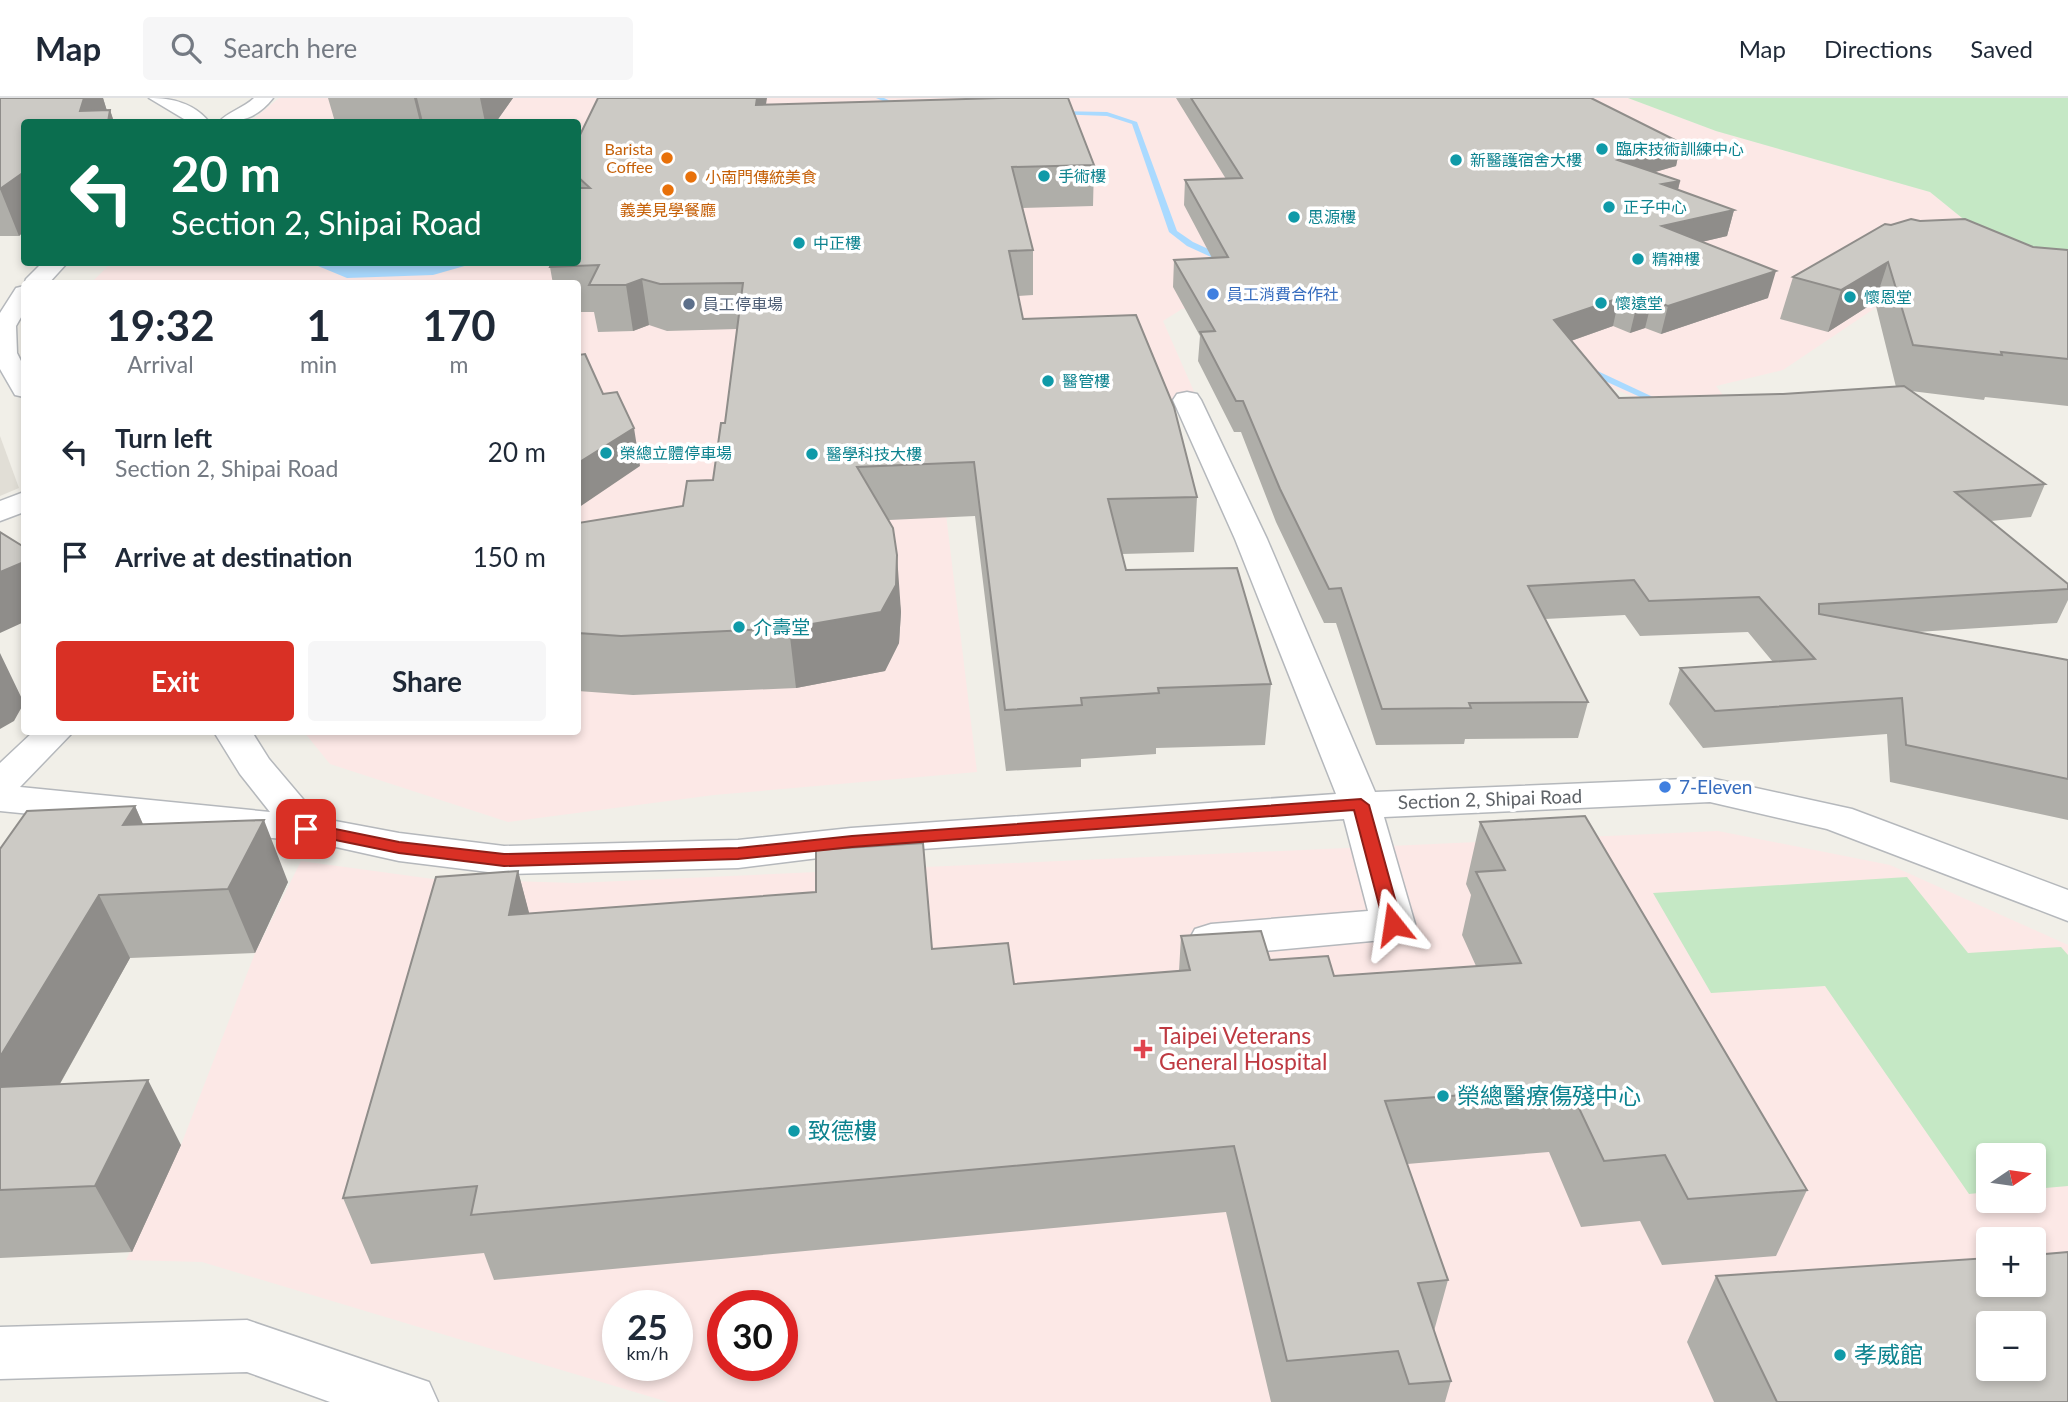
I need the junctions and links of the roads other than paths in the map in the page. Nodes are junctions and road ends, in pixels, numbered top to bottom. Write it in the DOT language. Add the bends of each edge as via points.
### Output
graph roads {
  1 [pos="158,98"];
  2 [pos="264,98"];
  3 [pos="196,119"];
  4 [pos="233,119"];
  5 [pos="53,266"];
  6 [pos="38,280"];
  7 [pos="21,298"];
  8 [pos="21,384"];
  9 [pos="1187,400"];
  10 [pos="21,502"];
  11 [pos="0,512"];
  12 [pos="51,735"];
  13 [pos="235,735"];
  14 [pos="0,785"];
  15 [pos="0,798"];
  16 [pos="1361,805"];
  17 [pos="306,829"];
  18 [pos="2068,906"];
  19 [pos="1195,942"];
  20 [pos="0,1353"];
  21 [pos="408,1402"];
  1 -- 3 [label="street"];
  2 -- 4 [label="street"];
  5 -- 6 [label="street"];
  7 -- 8 [label="street" via="4,326 4,353"];
  9 -- 16 [label="street" via="1251,539"];
  10 -- 11 [label="street"];
  12 -- 14 [label="street"];
  13 -- 17 [label="street"];
  15 -- 17 [label="street, Section 2, Shipai Road"];
  16 -- 17 [label="street, Section 2, Shipai Road" via="852,841 738,854 504,860"];
  16 -- 18 [label="street, Section 2, Shipai Road" via="1710,790 1838,818"];
  16 -- 19 [label="street" via="1393,924"];
  20 -- 21 [label="street" via="247,1346"];
}
